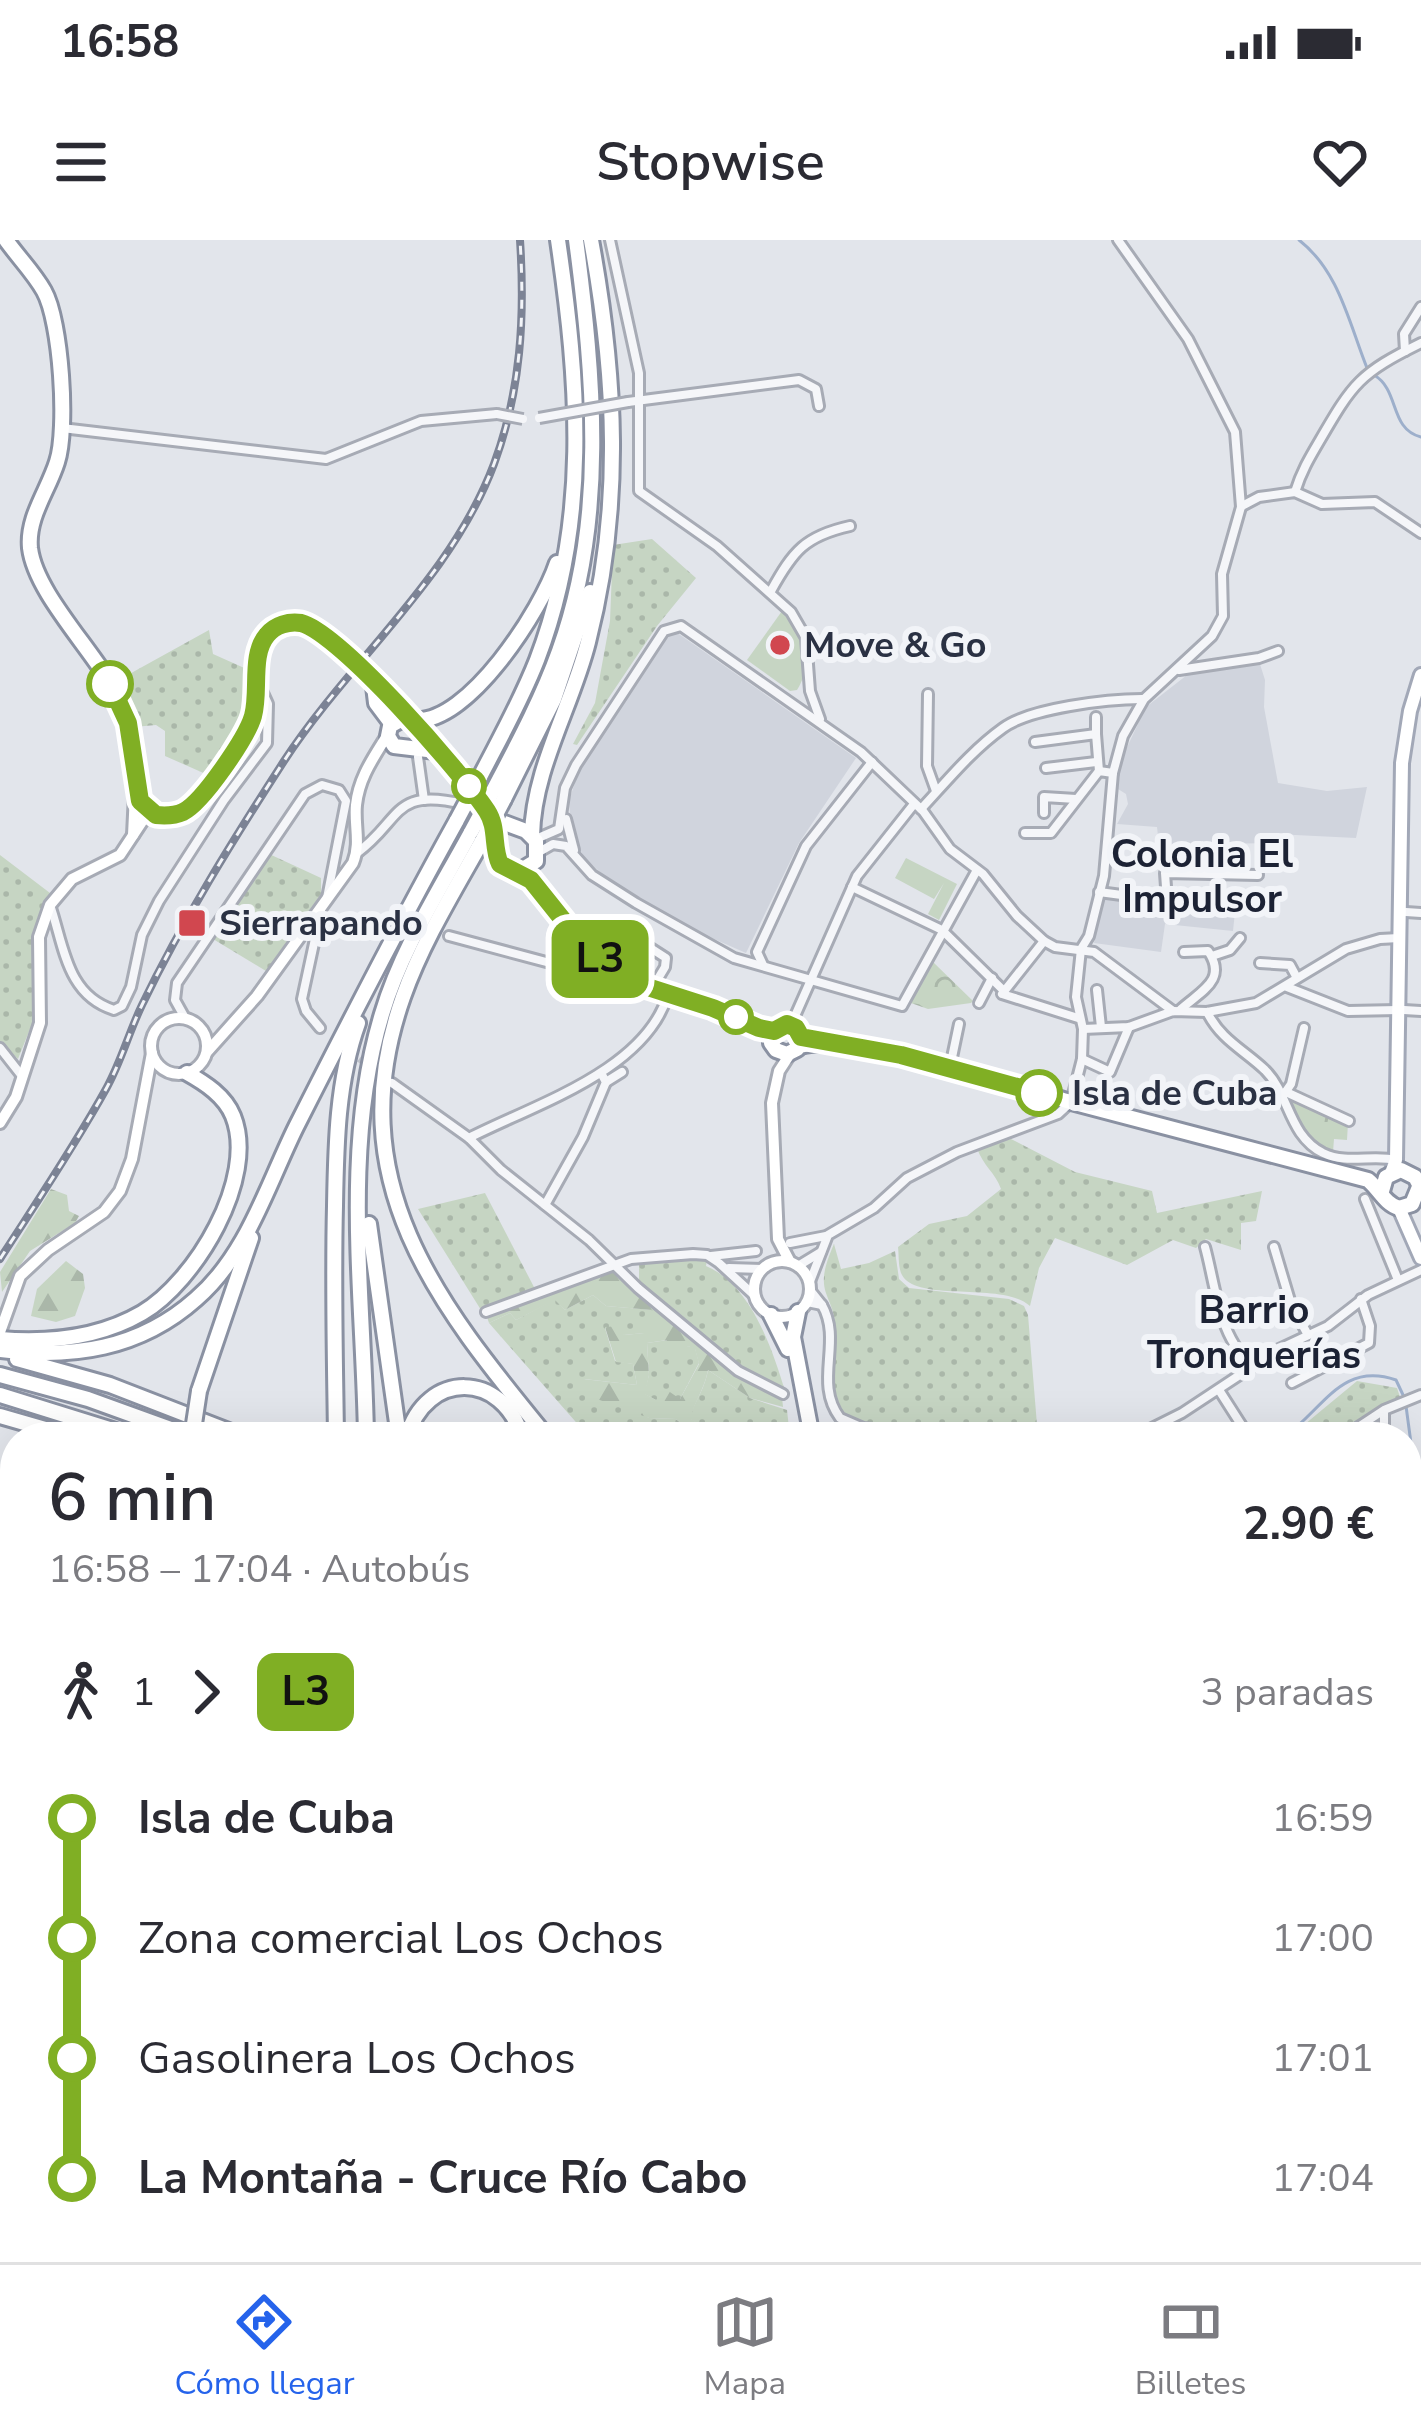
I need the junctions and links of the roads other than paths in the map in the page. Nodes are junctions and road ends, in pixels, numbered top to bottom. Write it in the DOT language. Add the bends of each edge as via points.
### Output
graph roads {
  1 [pos="6,240"];
  2 [pos="558,240"];
  3 [pos="576,240"];
  4 [pos="591,240"];
  5 [pos="610,240"];
  6 [pos="1118,240"];
  7 [pos="1421,307"];
  8 [pos="1421,344"];
  9 [pos="1405,351"];
  10 [pos="641,399"];
  11 [pos="819,406"];
  12 [pos="578,422"];
  13 [pos="62,428"];
  14 [pos="614,445"];
  15 [pos="1295,492"];
  16 [pos="1241,507"];
  17 [pos="850,526"];
  18 [pos="1421,533"];
  19 [pos="771,591"];
  20 [pos="1278,651"];
  21 [pos="351,662"];
  22 [pos="1177,670"];
  23 [pos="1421,675"];
  24 [pos="369,678"];
  25 [pos="257,681"];
  26 [pos="807,686"];
  27 [pos="928,694"];
  28 [pos="1421,696"];
  29 [pos="1144,698"];
  30 [pos="791,700"];
  31 [pos="803,708"];
  32 [pos="1096,717"];
  33 [pos="821,721"];
  34 [pos="404,724"];
  35 [pos="1096,734"];
  36 [pos="1034,742"];
  37 [pos="410,751"];
  38 [pos="444,752"];
  39 [pos="1117,760"];
  40 [pos="371,761"];
  41 [pos="872,761"];
  42 [pos="1097,763"];
  43 [pos="1046,769"];
  44 [pos="1113,773"];
  45 [pos="135,784"];
  46 [pos="936,791"];
  47 [pos="498,796"];
  48 [pos="1077,799"];
  49 [pos="424,800"];
  50 [pos="564,806"];
  51 [pos="917,807"];
  52 [pos="148,811"];
  53 [pos="1044,813"];
  54 [pos="489,815"];
  55 [pos="170,816"];
  56 [pos="515,829"];
  57 [pos="134,832"];
  58 [pos="357,833"];
  59 [pos="1024,833"];
  60 [pos="375,835"];
  61 [pos="483,839"];
  62 [pos="535,847"];
  63 [pos="357,853"];
  64 [pos="579,860"];
  65 [pos="331,868"];
  66 [pos="977,870"];
  67 [pos="518,872"];
  68 [pos="1258,874"];
  69 [pos="342,880"];
  70 [pos="852,886"];
  71 [pos="1099,892"];
  72 [pos="547,897"];
  73 [pos="1227,899"];
  74 [pos="1167,902"];
  75 [pos="412,904"];
  76 [pos="50,905"];
  77 [pos="324,905"];
  78 [pos="1414,912"];
  79 [pos="942,930"];
  80 [pos="624,931"];
  81 [pos="449,936"];
  82 [pos="1240,938"];
  83 [pos="1399,938"];
  84 [pos="1044,941"];
  85 [pos="580,942"];
  86 [pos="1081,949"];
  87 [pos="757,952"];
  88 [pos="1184,952"];
  89 [pos="730,955"];
  90 [pos="1212,956"];
  91 [pos="1260,963"];
  92 [pos="572,966"];
  93 [pos="764,967"];
  94 [pos="599,968"];
  95 [pos="992,978"];
  96 [pos="1298,978"];
  97 [pos="810,980"];
  98 [pos="1287,987"];
  99 [pos="652,988"];
  100 [pos="1097,990"];
  101 [pos="1003,993"];
  102 [pos="668,994"];
  103 [pos="979,1003"];
  104 [pos="1401,1010"];
  105 [pos="1176,1011"];
  106 [pos="1421,1011"];
  107 [pos="1207,1012"];
  108 [pos="185,1018"];
  109 [pos="1078,1018"];
  110 [pos="233,1021"];
  111 [pos="959,1024"];
  112 [pos="1101,1027"];
  113 [pos="201,1028"];
  114 [pos="320,1028"];
  115 [pos="1129,1028"];
  116 [pos="1304,1028"];
  117 [pos="1083,1029"];
  118 [pos="786,1039"];
  119 [pos="0,1048"];
  120 [pos="206,1052"];
  121 [pos="152,1053"];
  122 [pos="1082,1059"];
  123 [pos="950,1069"];
  124 [pos="169,1072"];
  125 [pos="622,1072"];
  126 [pos="187,1073"];
  127 [pos="23,1077"];
  128 [pos="603,1078"];
  129 [pos="392,1083"];
  130 [pos="366,1087"];
  131 [pos="147,1088"];
  132 [pos="1284,1094"];
  133 [pos="1072,1102"];
  134 [pos="301,1118"];
  135 [pos="1349,1121"];
  136 [pos="0,1123"];
  137 [pos="469,1138"];
  138 [pos="1392,1174"];
  139 [pos="1415,1197"];
  140 [pos="1365,1198"];
  141 [pos="545,1205"];
  142 [pos="828,1237"];
  143 [pos="784,1241"];
  144 [pos="1205,1247"];
  145 [pos="1274,1247"];
  146 [pos="756,1251"];
  147 [pos="822,1251"];
  148 [pos="710,1257"];
  149 [pos="1421,1258"];
  150 [pos="614,1264"];
  151 [pos="794,1264"];
  152 [pos="722,1266"];
  153 [pos="766,1266"];
  154 [pos="1421,1270"];
  155 [pos="1397,1280"];
  156 [pos="754,1296"];
  157 [pos="1361,1299"];
  158 [pos="803,1300"];
  159 [pos="486,1312"];
  160 [pos="771,1315"];
  161 [pos="0,1335"];
  162 [pos="1308,1335"];
  163 [pos="787,1345"];
  164 [pos="0,1352"];
  165 [pos="1254,1366"];
  166 [pos="0,1375"];
  167 [pos="1292,1383"];
  168 [pos="1220,1390"];
  169 [pos="783,1394"];
  170 [pos="0,1395"];
  171 [pos="1421,1395"];
  172 [pos="1384,1410"];
  173 [pos="87,1422"];
  174 [pos="152,1422"];
  175 [pos="195,1422"];
  176 [pos="205,1422"];
  177 [pos="336,1422"];
  178 [pos="366,1422"];
  179 [pos="401,1422"];
  180 [pos="412,1422"];
  181 [pos="517,1422"];
  182 [pos="535,1422"];
  183 [pos="799,1422"];
  184 [pos="809,1422"];
  185 [pos="849,1422"];
  186 [pos="1167,1422"];
  187 [pos="1240,1422"];
  188 [pos="1366,1422"];
  189 [pos="1384,1422"];
  1 -- 13 [label="highway" via="55,316"];
  2 -- 12 [label="highway"];
  3 -- 47 [label="highway" via="592,429 584,550 560,649"];
  4 -- 14 [label="highway"];
  5 -- 10 [label="street"];
  6 -- 16 [label="street" via="1167,305 1235,432"];
  7 -- 9 [label="street" via="1404,334"];
  8 -- 9 [label="street"];
  9 -- 15 [label="street" via="1343,398"];
  10 -- 11 [label="street" via="799,380 816,389"];
  10 -- 13 [label="street, bridge" via="539,418 421,421 326,459"];
  10 -- 19 [label="street" via="638,491"];
  12 -- 34 [label="highway" via="561,548 538,610 454,706"];
  12 -- 75 [label="highway, bridge" via="575,500 555,603 528,680"];
  13 -- 45 [label="highway" via="30,549 123,706"];
  14 -- 47 [label="highway" via="580,630 554,699"];
  14 -- 62 [label="highway" via="591,630 537,790"];
  15 -- 16 [label="street"];
  15 -- 18 [label="street" via="1322,503 1376,502"];
  16 -- 22 [label="street" via="1222,574 1223,616"];
  17 -- 19 [label="street" via="799,548"];
  19 -- 26 [label="street" via="806,638"];
  20 -- 22 [label="street"];
  21 -- 25 [label="highway" via="311,628 286,623 263,641"];
  22 -- 29 [label="street"];
  23 -- 83 [label="main road" via="1402,763"];
  24 -- 34 [label="highway"];
  25 -- 55 [label="highway" via="245,734 191,806"];
  25 -- 76 [label="street" via="268,704 267,743 159,901 122,1006 100,1005 73,977"];
  26 -- 30 [label="street"];
  26 -- 31 [label="street"];
  26 -- 33 [label="street"];
  27 -- 46 [label="street" via="927,766"];
  28 -- 78 [label="main road" via="1408,766"];
  29 -- 39 [label="street"];
  29 -- 46 [label="street" via="1102,699 1006,725"];
  30 -- 31 [label="street"];
  30 -- 50 [label="street" via="685,627 670,627 576,765"];
  31 -- 33 [label="street"];
  32 -- 35 [label="street"];
  33 -- 41 [label="street"];
  34 -- 37 [label="highway"];
  34 -- 37 [label="highway" via="421,737"];
  34 -- 38 [label="highway"];
  34 -- 40 [label="street"];
  35 -- 36 [label="street"];
  35 -- 42 [label="street"];
  37 -- 38 [label="highway"];
  37 -- 40 [label="street"];
  37 -- 49 [label="street"];
  38 -- 54 [label="highway"];
  39 -- 42 [label="street"];
  39 -- 44 [label="street"];
  40 -- 58 [label="street" via="357,799"];
  41 -- 51 [label="street"];
  41 -- 87 [label="street" via="806,846"];
  42 -- 43 [label="street"];
  42 -- 44 [label="street"];
  42 -- 48 [label="street"];
  44 -- 71 [label="street"];
  45 -- 52 [label="highway"];
  45 -- 57 [label="street"];
  46 -- 51 [label="street"];
  47 -- 61 [label="highway, bridge"];
  48 -- 53 [label="street" via="1045,797"];
  48 -- 59 [label="street" via="1051,833"];
  49 -- 54 [label="street"];
  49 -- 60 [label="street" via="399,808"];
  50 -- 62 [label="street" via="559,829"];
  50 -- 64 [label="street"];
  51 -- 66 [label="street"];
  51 -- 70 [label="street"];
  52 -- 55 [label="highway"];
  52 -- 57 [label="street"];
  54 -- 56 [label="highway"];
  54 -- 61 [label="highway"];
  55 -- 57 [label="street"];
  56 -- 61 [label="highway"];
  56 -- 62 [label="highway"];
  57 -- 76 [label="street" via="120,855 72,879"];
  58 -- 60 [label="street"];
  58 -- 63 [label="street"];
  60 -- 63 [label="street"];
  61 -- 67 [label="highway" via="500,864"];
  61 -- 130 [label="highway" via="388,994"];
  61 -- 182 [label="highway" via="399,1010 384,1079 386,1154 403,1224 427,1276"];
  62 -- 64 [label="street" via="557,843"];
  62 -- 67 [label="highway"];
  62 -- 72 [label="highway"];
  63 -- 69 [label="street"];
  64 -- 89 [label="street"];
  65 -- 69 [label="street"];
  65 -- 77 [label="street"];
  65 -- 108 [label="street" via="346,801 322,785 293,811 177,983"];
  66 -- 79 [label="street"];
  66 -- 84 [label="street"];
  67 -- 72 [label="highway"];
  68 -- 74 [label="street" via="1165,873"];
  69 -- 77 [label="street"];
  70 -- 79 [label="street"];
  70 -- 97 [label="street"];
  71 -- 74 [label="street"];
  71 -- 86 [label="street"];
  72 -- 85 [label="highway"];
  73 -- 74 [label="street"];
  75 -- 134 [label="highway"];
  75 -- 177 [label="highway" via="363,1008 340,1102"];
  76 -- 127 [label="street" via="39,941 40,1023"];
  77 -- 110 [label="street"];
  77 -- 114 [label="street" via="302,998"];
  78 -- 104 [label="main road"];
  79 -- 95 [label="street"];
  79 -- 97 [label="street" via="902,1006"];
  80 -- 99 [label="street" via="666,958"];
  81 -- 92 [label="street"];
  82 -- 90 [label="street"];
  83 -- 96 [label="street" via="1358,944"];
  83 -- 104 [label="main road"];
  84 -- 86 [label="street"];
  84 -- 101 [label="street"];
  85 -- 92 [label="street"];
  85 -- 94 [label="highway"];
  86 -- 105 [label="street"];
  86 -- 109 [label="street"];
  87 -- 89 [label="street"];
  87 -- 93 [label="street"];
  88 -- 90 [label="street"];
  89 -- 93 [label="street"];
  90 -- 105 [label="street" via="1213,983"];
  91 -- 96 [label="street" via="1290,965"];
  92 -- 94 [label="street"];
  93 -- 97 [label="street"];
  94 -- 99 [label="highway"];
  95 -- 101 [label="street"];
  95 -- 103 [label="street"];
  96 -- 98 [label="street"];
  97 -- 118 [label="street"];
  98 -- 104 [label="street" via="1348,1011"];
  98 -- 107 [label="street" via="1256,1003"];
  99 -- 102 [label="highway"];
  100 -- 112 [label="street"];
  101 -- 109 [label="street"];
  102 -- 118 [label="highway"];
  102 -- 128 [label="street" via="654,1022"];
  104 -- 106 [label="street"];
  104 -- 138 [label="main road" via="1402,1150"];
  105 -- 107 [label="street"];
  105 -- 115 [label="street"];
  107 -- 132 [label="street"];
  108 -- 113 [label="street"];
  108 -- 121 [label="street" via="161,1024"];
  109 -- 117 [label="street"];
  110 -- 113 [label="street"];
  110 -- 120 [label="street"];
  111 -- 123 [label="street"];
  112 -- 115 [label="street"];
  112 -- 117 [label="street"];
  113 -- 120 [label="street"];
  115 -- 122 [label="street" via="1110,1072"];
  116 -- 132 [label="street"];
  117 -- 122 [label="street"];
  118 -- 123 [label="highway"];
  118 -- 143 [label="street" via="772,1103"];
  119 -- 127 [label="street"];
  120 -- 126 [label="street"];
  121 -- 124 [label="street"];
  121 -- 131 [label="street"];
  122 -- 133 [label="street"];
  123 -- 133 [label="highway"];
  124 -- 126 [label="street"];
  124 -- 131 [label="street"];
  125 -- 128 [label="street"];
  126 -- 161 [label="highway" via="226,1104 238,1143 224,1206 196,1263 154,1305 113,1327 71,1337"];
  127 -- 136 [label="street"];
  128 -- 137 [label="street"];
  128 -- 141 [label="street" via="583,1137"];
  129 -- 137 [label="street"];
  130 -- 178 [label="highway"];
  130 -- 179 [label="highway" via="369,1224"];
  131 -- 161 [label="street" via="115,1199 30,1265 14,1286"];
  132 -- 135 [label="street"];
  132 -- 138 [label="street" via="1300,1134 1321,1151"];
  133 -- 138 [label="highway" via="1368,1180"];
  133 -- 142 [label="street" via="919,1170"];
  134 -- 164 [label="highway" via="238,1248 182,1310 103,1348"];
  134 -- 175 [label="highway, bridge" via="246,1251"];
  137 -- 141 [label="street"];
  138 -- 139 [label="highway" via="1415,1177"];
  138 -- 139 [label="highway" via="1388,1202"];
  139 -- 149 [label="main road" via="1408,1222"];
  140 -- 155 [label="street"];
  141 -- 150 [label="street"];
  142 -- 143 [label="street"];
  142 -- 147 [label="street"];
  143 -- 151 [label="street"];
  143 -- 153 [label="street"];
  144 -- 165 [label="street" via="1230,1341"];
  145 -- 162 [label="street"];
  146 -- 148 [label="street"];
  147 -- 151 [label="street"];
  147 -- 158 [label="street"];
  148 -- 150 [label="street"];
  148 -- 152 [label="street"];
  150 -- 159 [label="street"];
  150 -- 169 [label="street" via="738,1371"];
  151 -- 153 [label="street"];
  151 -- 158 [label="street"];
  152 -- 153 [label="street"];
  152 -- 156 [label="street"];
  153 -- 156 [label="street"];
  154 -- 155 [label="street"];
  155 -- 157 [label="street"];
  156 -- 160 [label="street"];
  157 -- 162 [label="street"];
  157 -- 167 [label="street" via="1369,1343"];
  158 -- 160 [label="street"];
  158 -- 163 [label="highway"];
  158 -- 184 [label="highway" via="794,1343"];
  158 -- 185 [label="street" via="822,1306 830,1328 826,1389"];
  160 -- 163 [label="highway"];
  162 -- 165 [label="street"];
  163 -- 183 [label="highway"];
  164 -- 176 [label="highway"];
  165 -- 168 [label="street"];
  166 -- 174 [label="highway"];
  168 -- 186 [label="street"];
  168 -- 187 [label="street"];
  170 -- 173 [label="highway"];
  171 -- 172 [label="street"];
  172 -- 188 [label="street"];
  172 -- 189 [label="street"];
  180 -- 181 [label="highway" via="430,1400 459,1386 488,1392"];
}
